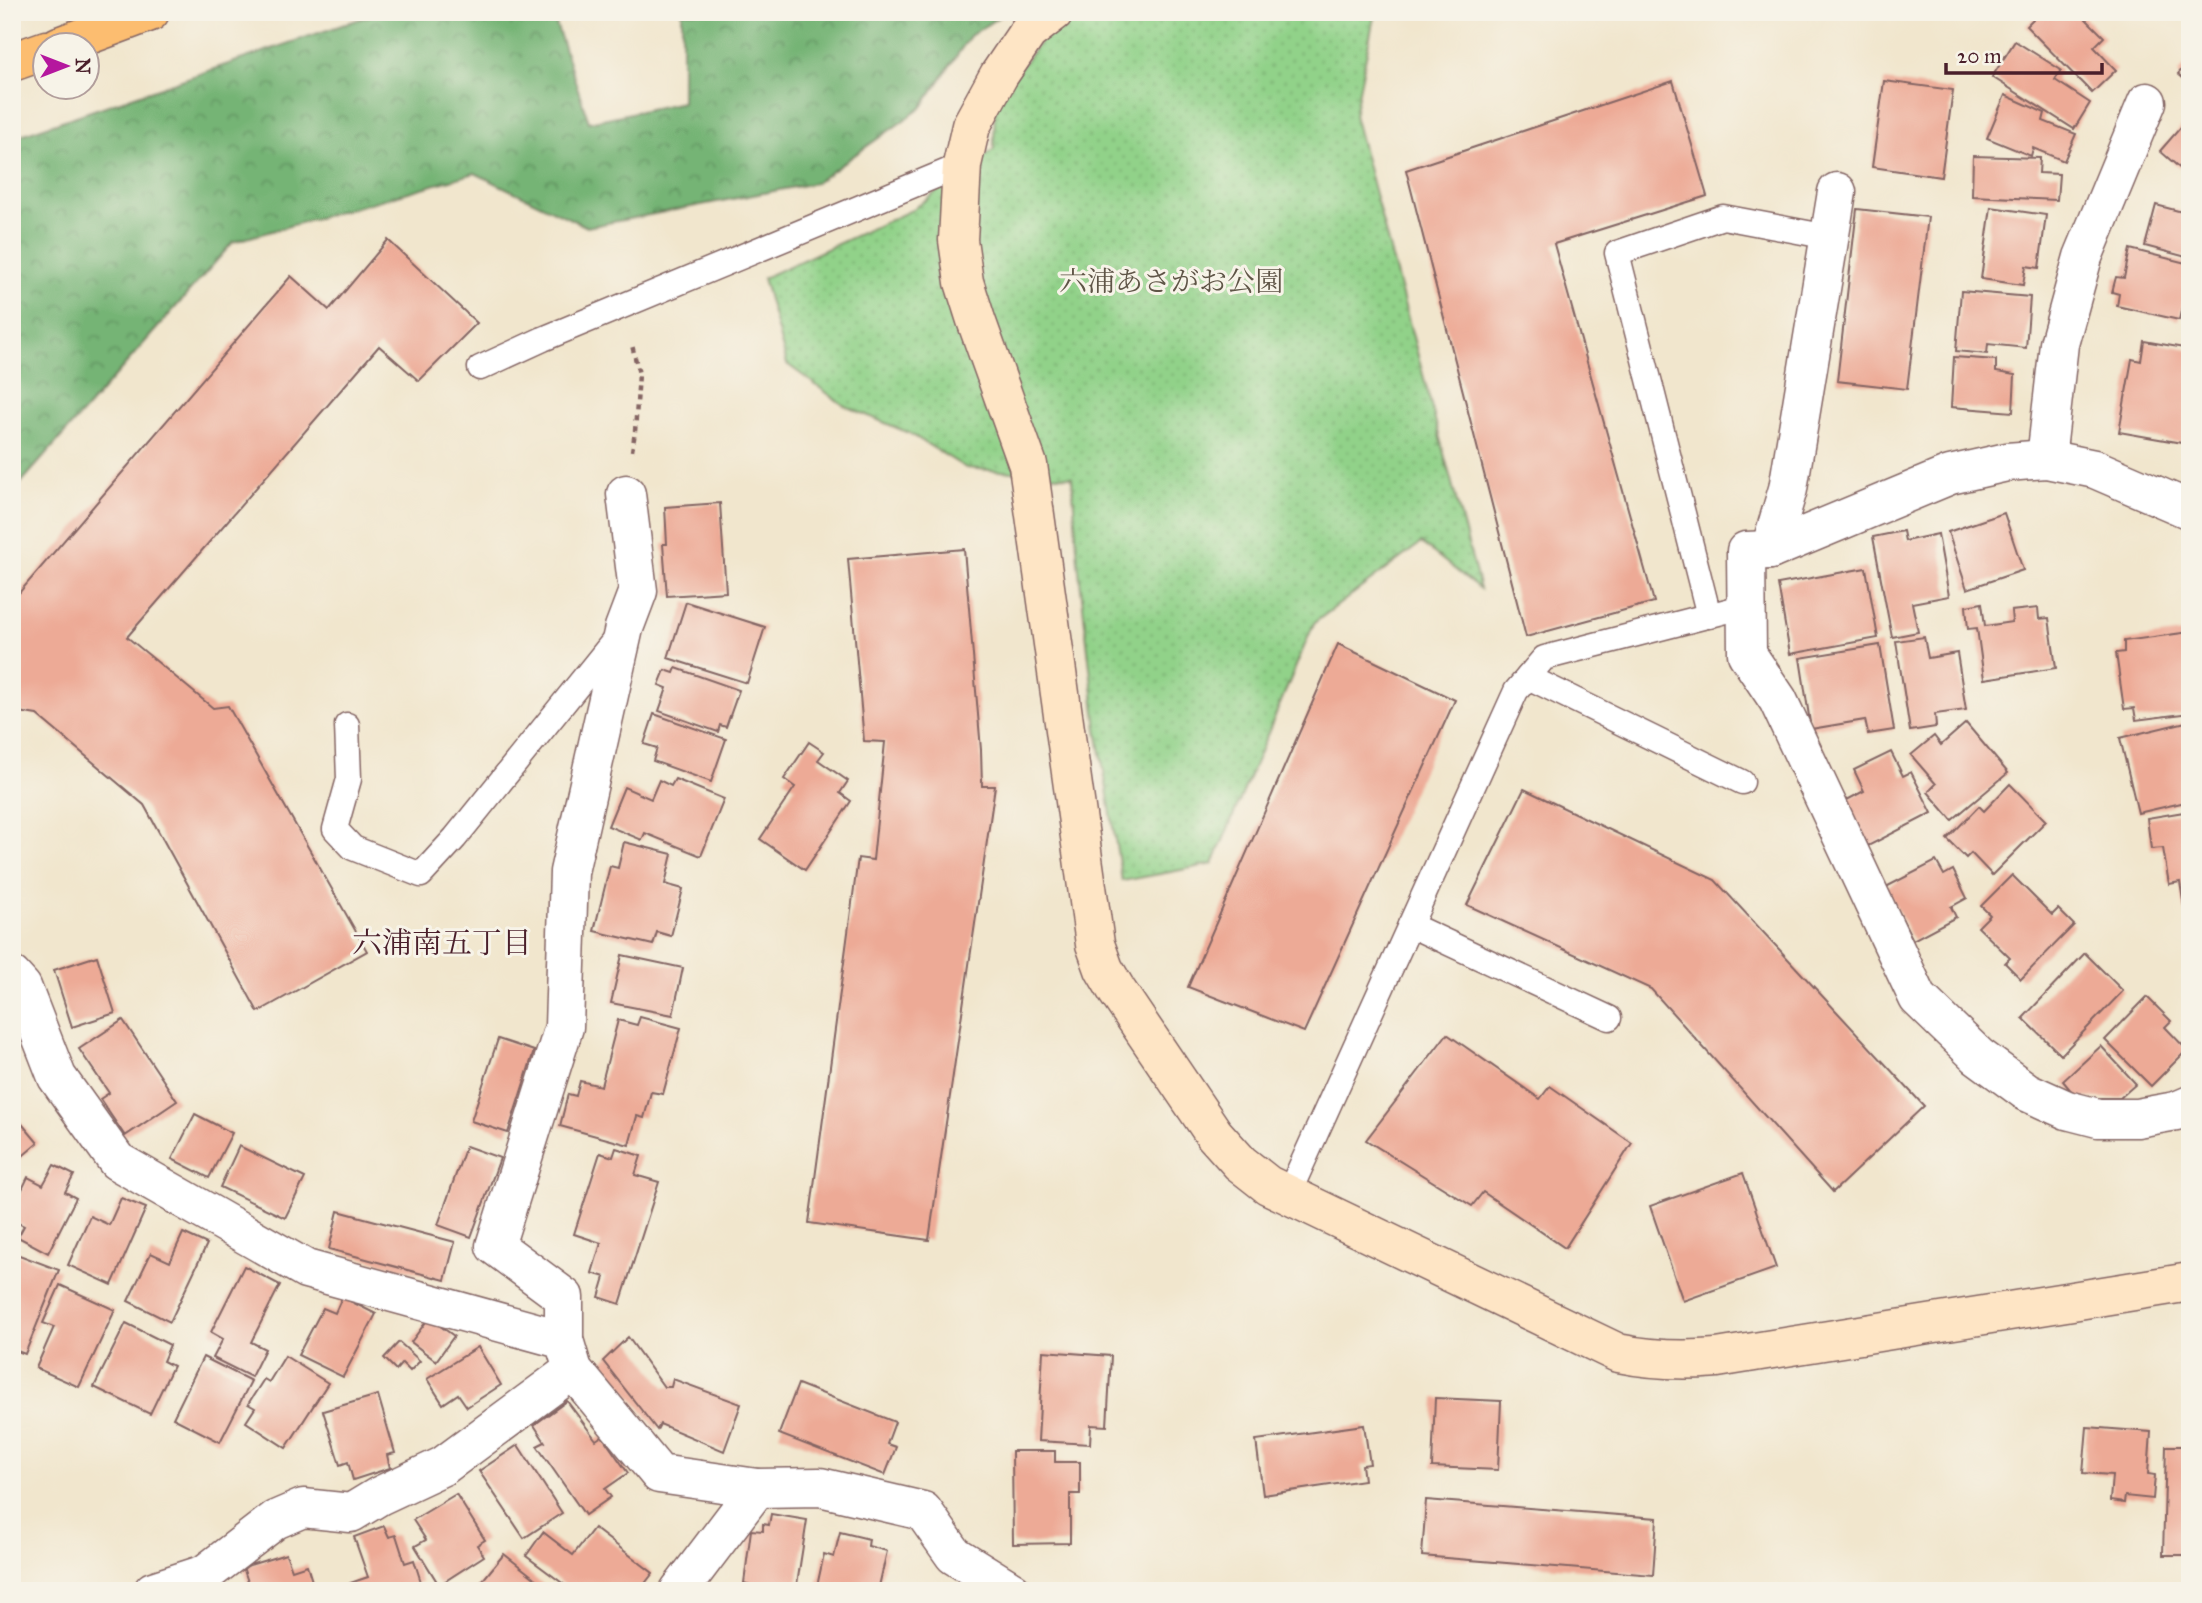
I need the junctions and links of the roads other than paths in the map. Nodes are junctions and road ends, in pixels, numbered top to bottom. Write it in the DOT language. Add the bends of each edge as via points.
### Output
graph roads {
  1 [pos="150,12"];
  2 [pos="1054,12"];
  3 [pos="96,32"];
  4 [pos="32,55"];
  5 [pos="12,62"];
  6 [pos="2147,102"];
  7 [pos="962,165"];
  8 [pos="1837,192"];
  9 [pos="1829,237"];
  10 [pos="480,368"];
  11 [pos="2046,459"];
  12 [pos="626,494"];
  13 [pos="2190,510"];
  14 [pos="1770,550"];
  15 [pos="1746,606"];
  16 [pos="1709,616"];
  17 [pos="624,628"];
  18 [pos="1528,677"];
  19 [pos="347,724"];
  20 [pos="1742,782"];
  21 [pos="1410,925"];
  22 [pos="12,976"];
  23 [pos="1609,1018"];
  24 [pos="2190,1105"];
  25 [pos="1288,1195"];
  26 [pos="2190,1282"];
  27 [pos="568,1355"];
  28 [pos="757,1488"];
  29 [pos="153,1591"];
  30 [pos="679,1591"];
  31 [pos="1012,1591"];
  1 -- 3 [label="highway"];
  2 -- 7 [label="street" via="1028,32 999,75 971,126"];
  4 -- 5 [label="highway"];
  6 -- 11 [label="street" via="2083,257 2059,344"];
  7 -- 10 [label="lane"];
  7 -- 25 [label="street" via="958,240 964,282 1028,465 1095,944 1116,991 1214,1135 1240,1163"];
  8 -- 9 [label="street"];
  9 -- 14 [label="street" via="1788,489"];
  9 -- 16 [label="lane" via="1723,218 1617,253"];
  11 -- 13 [label="street" via="2095,469"];
  11 -- 14 [label="street" via="1950,475"];
  12 -- 17 [label="street" via="638,592"];
  14 -- 15 [label="street" via="1745,551"];
  15 -- 16 [label="lane"];
  15 -- 24 [label="street" via="1747,654 1778,700 1918,998 1978,1056 2026,1091 2067,1110 2098,1118 2137,1118"];
  16 -- 18 [label="lane" via="1544,658"];
  17 -- 19 [label="lane" via="421,875 354,848 335,829 349,779"];
  17 -- 27 [label="street" via="569,872 564,1027 495,1247 564,1297"];
  18 -- 20 [label="lane"];
  18 -- 21 [label="lane" via="1516,691"];
  21 -- 23 [label="lane"];
  21 -- 25 [label="lane"];
  22 -- 27 [label="street" via="22,987 57,1077 117,1161 306,1269"];
  25 -- 26 [label="street" via="1618,1353 1643,1358 1717,1358"];
  27 -- 28 [label="street" via="659,1474"];
  27 -- 29 [label="street" via="443,1466 351,1513 303,1508 275,1520 205,1574"];
  28 -- 30 [label="street"];
  28 -- 31 [label="street" via="820,1487 923,1511 954,1555"];
}
